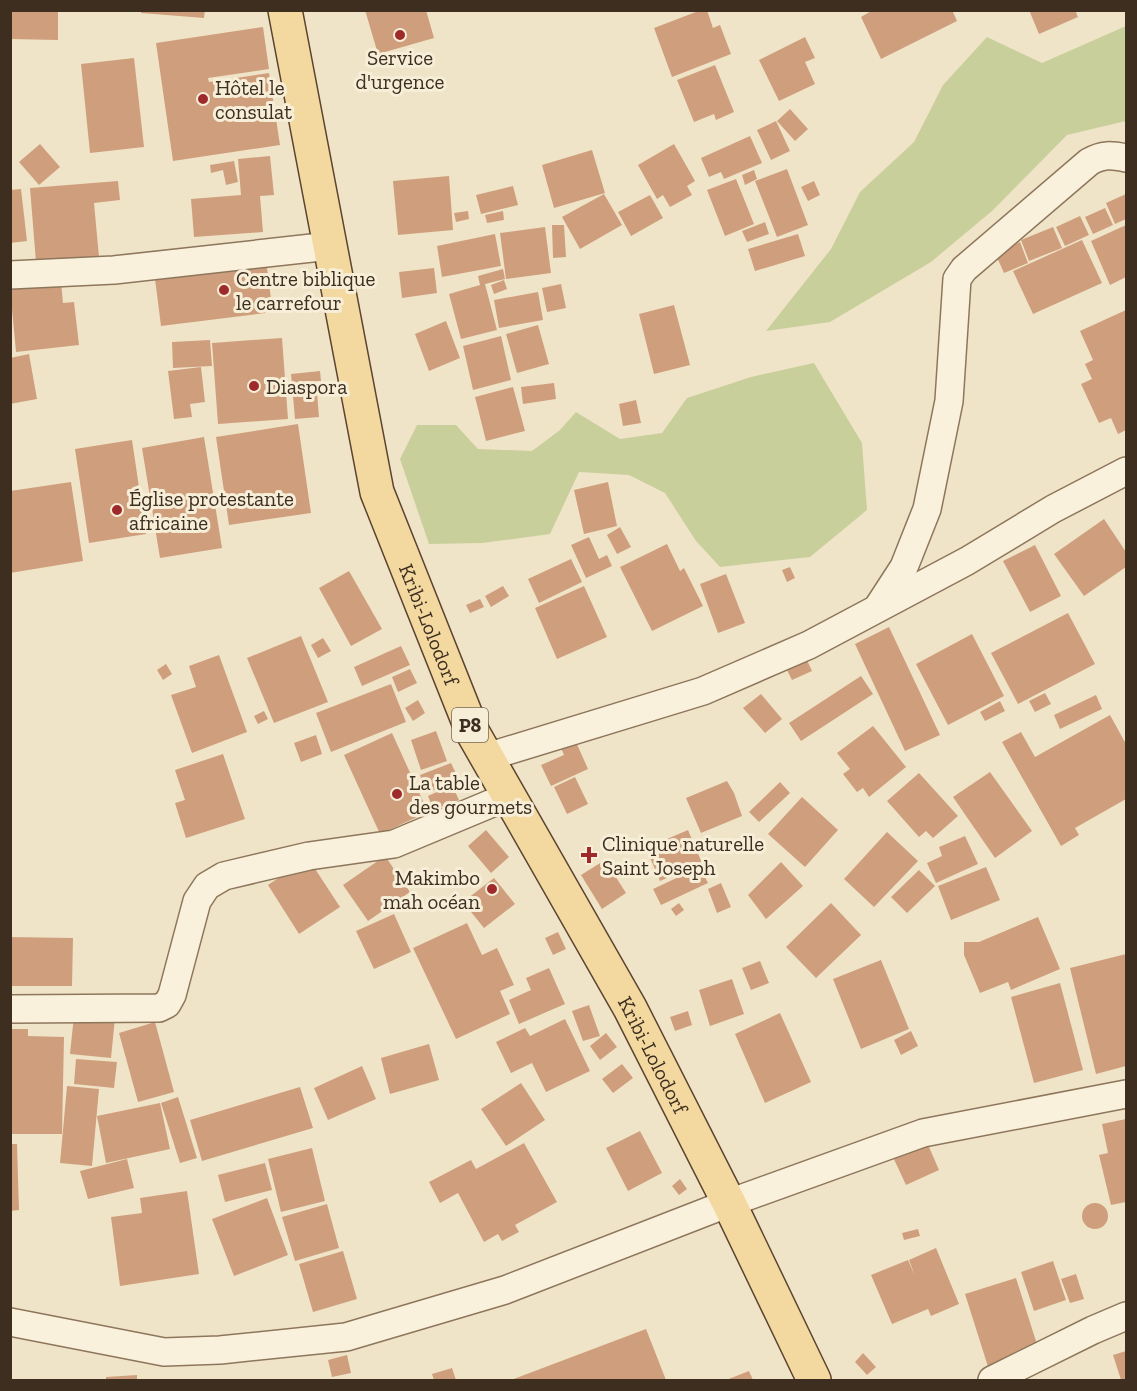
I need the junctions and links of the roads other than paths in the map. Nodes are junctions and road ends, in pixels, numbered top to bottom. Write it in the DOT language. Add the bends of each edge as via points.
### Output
graph roads {
  1 [pos="285,10"];
  2 [pos="1126,158"];
  3 [pos="330,246"];
  4 [pos="10,274"];
  5 [pos="1126,471"];
  6 [pos="878,608"];
  7 [pos="487,757"];
  8 [pos="509,796"];
  9 [pos="10,1010"];
  10 [pos="1126,1094"];
  11 [pos="729,1203"];
  12 [pos="1126,1316"];
  13 [pos="10,1322"];
  14 [pos="814,1380"];
  15 [pos="992,1380"];
  1 -- 3 [label="main road, Kribi-Lolodorf / P8"];
  2 -- 6 [label="street" via="1108,154 1089,162 957,279 949,401 927,509 904,567"];
  3 -- 4 [label="street" via="114,270"];
  3 -- 7 [label="main road, Kribi-Lolodorf / P8" via="377,492 473,733"];
  5 -- 6 [label="street"];
  6 -- 7 [label="street" via="809,645 703,691"];
  7 -- 8 [label="main road, Kribi-Lolodorf / P8"];
  8 -- 9 [label="street" via="394,844 309,856 224,876 207,886 197,901 172,995 159,1008"];
  8 -- 11 [label="main road, Kribi-Lolodorf / P8" via="630,1008"];
  10 -- 11 [label="street" via="923,1133"];
  11 -- 13 [label="street" via="505,1290 346,1337 164,1352"];
  11 -- 14 [label="main road, Kribi-Lolodorf / P8"];
  12 -- 15 [label="street"];
}
